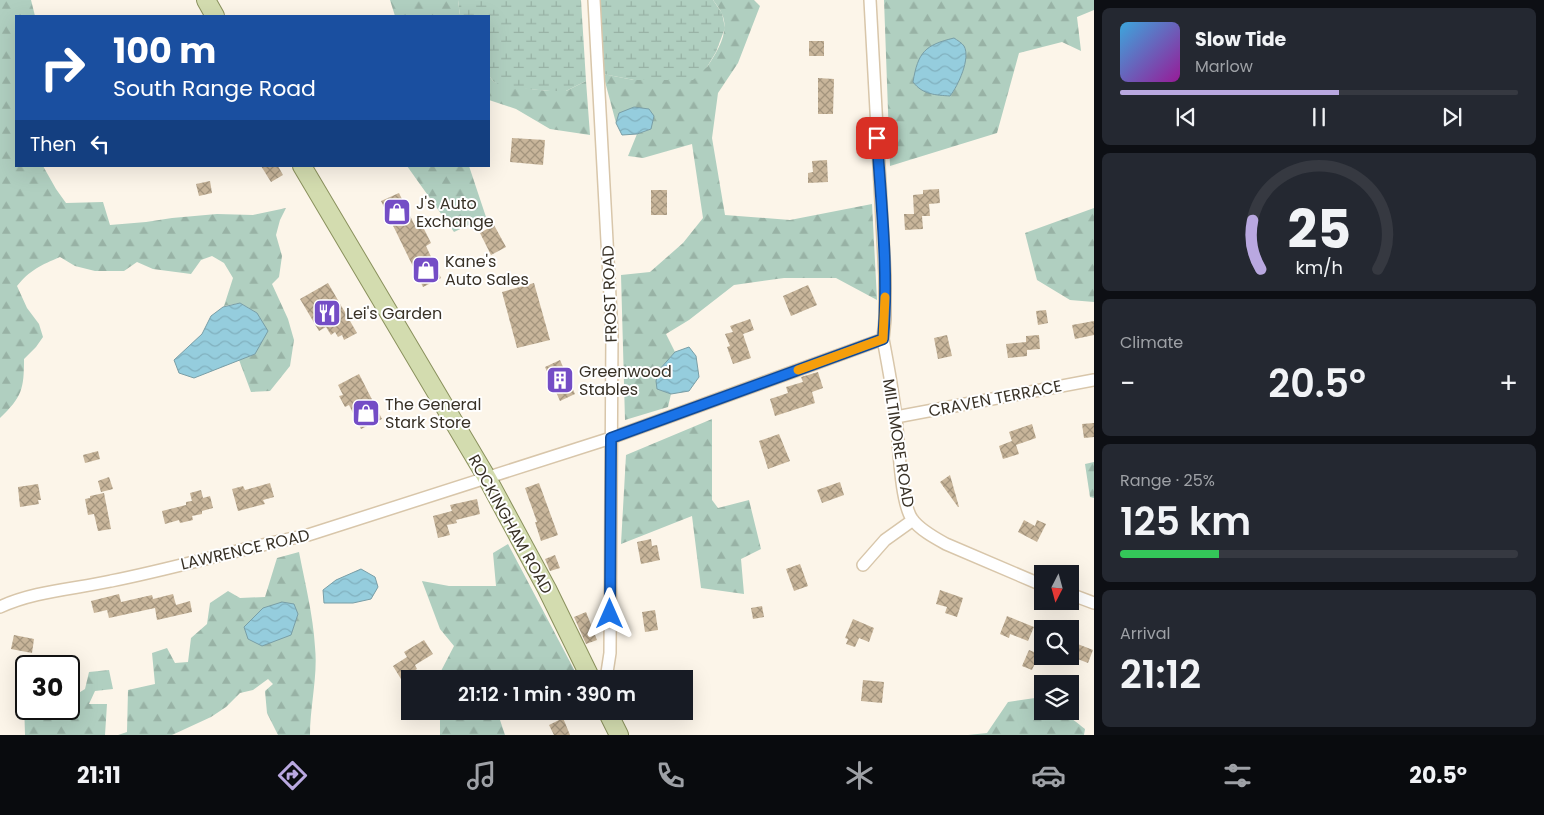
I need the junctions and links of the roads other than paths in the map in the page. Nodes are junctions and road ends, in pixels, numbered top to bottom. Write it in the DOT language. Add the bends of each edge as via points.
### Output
graph roads {
  1 [pos="206,0"];
  2 [pos="594,0"];
  3 [pos="870,0"];
  4 [pos="214,15"];
  5 [pos="303,167"];
  6 [pos="883,339"];
  7 [pos="1094,380"];
  8 [pos="896,417"];
  9 [pos="611,438"];
  10 [pos="487,478"];
  11 [pos="913,520"];
  12 [pos="863,565"];
  13 [pos="1034,582"];
  14 [pos="1079,597"];
  15 [pos="1094,603"];
  16 [pos="0,607"];
  17 [pos="587,670"];
  18 [pos="607,670"];
  19 [pos="612,720"];
  20 [pos="619,735"];
  1 -- 4 [label="main road"];
  2 -- 9 [label="street, FROST ROAD" via="612,334"];
  3 -- 6 [label="street, MILTIMORE ROAD" via="885,276"];
  5 -- 10 [label="main road, ROCKINGHAM ROAD"];
  6 -- 8 [label="street, MILTIMORE ROAD"];
  6 -- 9 [label="street, LAWRENCE ROAD"];
  7 -- 8 [label="street, CRAVEN TERRACE"];
  8 -- 11 [label="street, MILTIMORE ROAD" via="904,491"];
  9 -- 10 [label="street, LAWRENCE ROAD"];
  9 -- 18 [label="street, FROST ROAD"];
  10 -- 16 [label="street, LAWRENCE ROAD" via="308,535 112,581 41,594"];
  10 -- 17 [label="main road, ROCKINGHAM ROAD"];
  11 -- 12 [label="street" via="885,540"];
  11 -- 13 [label="street, MILTIMORE ROAD" via="946,544"];
  14 -- 15 [label="street"];
  19 -- 20 [label="main road"];
}
